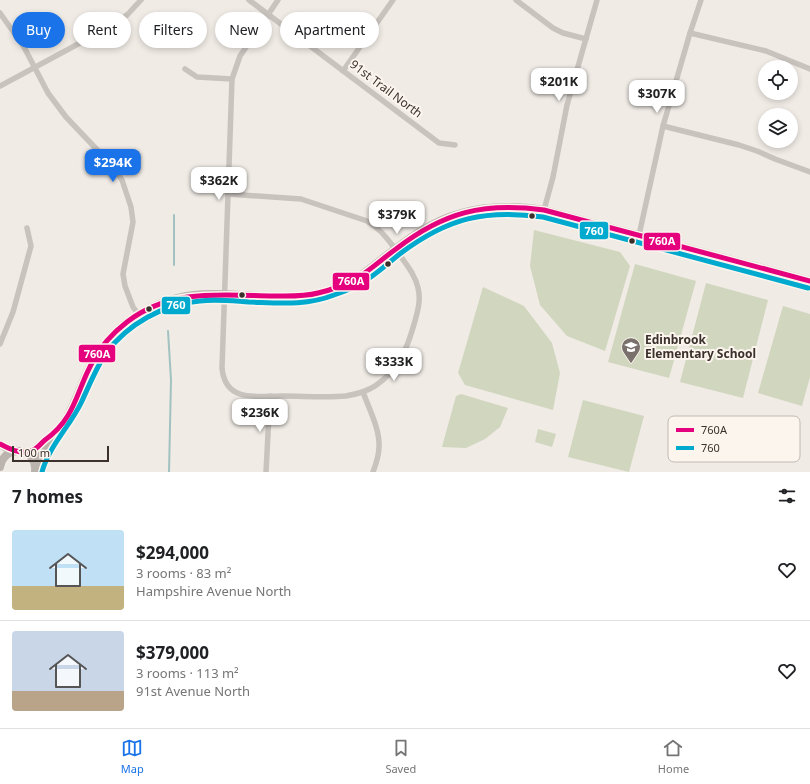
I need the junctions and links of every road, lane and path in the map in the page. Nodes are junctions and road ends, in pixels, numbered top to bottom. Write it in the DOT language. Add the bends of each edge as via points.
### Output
graph roads {
  1 [pos="141,0"];
  2 [pos="249,0"];
  3 [pos="278,0"];
  4 [pos="393,0"];
  5 [pos="516,0"];
  6 [pos="597,0"];
  7 [pos="701,0"];
  8 [pos="0,12"];
  9 [pos="265,12"];
  10 [pos="269,12"];
  11 [pos="272,17"];
  12 [pos="690,32"];
  13 [pos="586,39"];
  14 [pos="245,48"];
  15 [pos="34,67"];
  16 [pos="185,69"];
  17 [pos="810,69"];
  18 [pos="343,71"];
  19 [pos="232,79"];
  20 [pos="0,86"];
  21 [pos="663,126"];
  22 [pos="455,145"];
  23 [pos="810,172"];
  24 [pos="228,194"];
  25 [pos="544,210"];
  26 [pos="27,228"];
  27 [pos="639,235"];
  28 [pos="395,249"];
  29 [pos="810,281"];
  30 [pos="225,294"];
  31 [pos="138,314"];
  32 [pos="0,344"];
  33 [pos="363,392"];
  34 [pos="270,396"];
  35 [pos="55,434"];
  36 [pos="0,444"];
  37 [pos="14,451"];
  38 [pos="26,453"];
  39 [pos="0,463"];
  40 [pos="36,468"];
  41 [pos="266,472"];
  42 [pos="373,472"];
  1 -- 15 [label="street" via="118,23"];
  2 -- 9 [label="street, 91st Trail North"];
  3 -- 10 [label="street"];
  4 -- 18 [label="street"];
  5 -- 13 [label="street" via="553,28"];
  6 -- 13 [label="street"];
  7 -- 12 [label="street"];
  8 -- 15 [label="street" via="24,47"];
  11 -- 18 [label="street, 91st Trail North"];
  12 -- 17 [label="street" via="766,51"];
  12 -- 21 [label="street"];
  13 -- 25 [label="street" via="563,120"];
  14 -- 19 [label="street"];
  15 -- 20 [label="street"];
  15 -- 31 [label="street" via="48,93 66,117 122,180 133,222 123,274 124,286"];
  16 -- 19 [label="street" via="197,77"];
  18 -- 22 [label="street, 91st Trail North" via="439,143"];
  19 -- 24 [label="street"];
  21 -- 23 [label="street" via="739,145"];
  21 -- 27 [label="street"];
  24 -- 28 [label="street" via="287,197 314,202 376,226"];
  24 -- 30 [label="street"];
  25 -- 27 [label="street"];
  25 -- 28 [label="street" via="510,206 465,211 436,222"];
  26 -- 32 [label="street" via="31,246 13,312"];
  27 -- 29 [label="street"];
  28 -- 30 [label="street" via="356,278 319,293 304,296"];
  28 -- 33 [label="street" via="416,279 420,299 418,309 401,360 386,378"];
  30 -- 31 [label="street" via="182,296"];
  30 -- 34 [label="street" via="223,376 226,383 239,394"];
  31 -- 35 [label="street" via="117,331 101,349 68,416"];
  33 -- 34 [label="street" via="334,396"];
  33 -- 42 [label="street" via="379,440"];
  34 -- 41 [label="street"];
  35 -- 38 [label="street"];
  35 -- 40 [label="street" via="43,451"];
  36 -- 37 [label="street"];
  37 -- 38 [label="street"];
  37 -- 39 [label="street" via="8,453"];
  38 -- 40 [label="street" via="32,458"];
}
